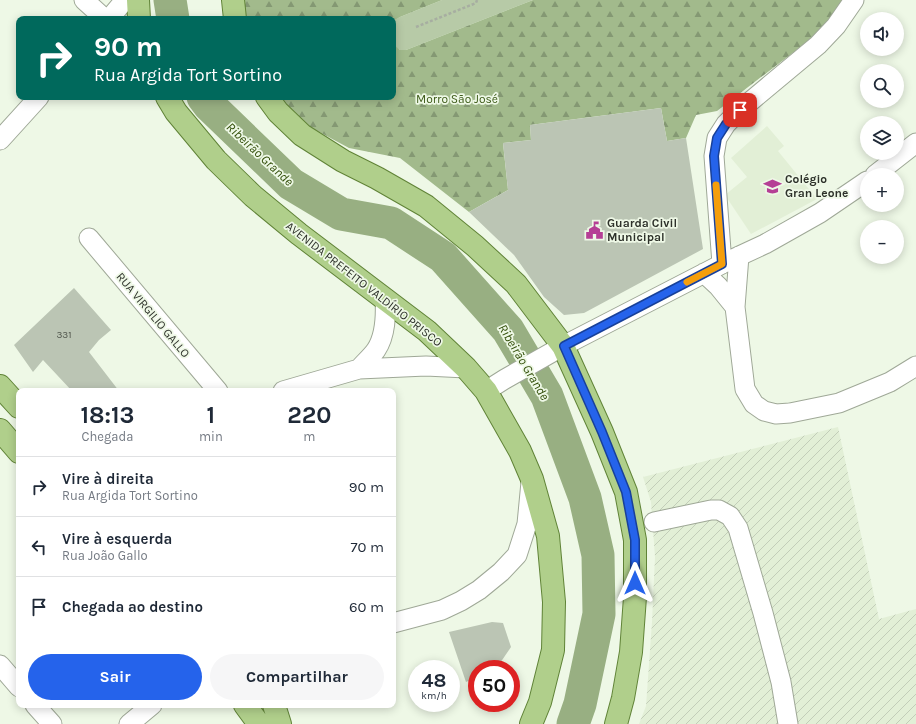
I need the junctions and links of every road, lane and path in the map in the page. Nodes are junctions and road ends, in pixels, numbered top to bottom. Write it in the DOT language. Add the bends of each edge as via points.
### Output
graph roads {
  1 [pos="84,0"];
  2 [pos="126,0"];
  3 [pos="233,0"];
  4 [pos="477,0"];
  5 [pos="854,0"];
  6 [pos="102,16"];
  7 [pos="112,16"];
  8 [pos="137,16"];
  9 [pos="235,16"];
  10 [pos="416,27"];
  11 [pos="36,100"];
  12 [pos="169,100"];
  13 [pos="269,100"];
  14 [pos="0,140"];
  15 [pos="916,143"];
  16 [pos="884,168"];
  17 [pos="860,186"];
  18 [pos="89,238"];
  19 [pos="730,260"];
  20 [pos="704,273"];
  21 [pos="385,298"];
  22 [pos="735,307"];
  23 [pos="564,346"];
  24 [pos="916,366"];
  25 [pos="466,368"];
  26 [pos="359,369"];
  27 [pos="0,386"];
  28 [pos="215,388"];
  29 [pos="293,388"];
  30 [pos="486,391"];
  31 [pos="16,404"];
  32 [pos="0,430"];
  33 [pos="16,449"];
  34 [pos="532,479"];
  35 [pos="654,522"];
  36 [pos="396,622"];
  37 [pos="0,665"];
  38 [pos="16,684"];
  39 [pos="38,708"];
  40 [pos="148,708"];
  41 [pos="247,708"];
  42 [pos="275,708"];
  43 [pos="52,724"];
  44 [pos="129,724"];
  45 [pos="259,724"];
  46 [pos="280,724"];
  47 [pos="531,724"];
  48 [pos="616,724"];
  49 [pos="788,724"];
  1 -- 6 [label="street"];
  2 -- 7 [label="street"];
  2 -- 8 [label="main road"];
  3 -- 9 [label="main road"];
  4 -- 10 [label="path" via="476,3"];
  5 -- 19 [label="street" via="836,26 818,45 740,110 717,138 714,156"];
  11 -- 14 [label="street"];
  12 -- 21 [label="main road, AVENIDA PREFEITO VALDÍRIO PRISCO" via="216,160 254,196 299,234"];
  13 -- 23 [label="main road" via="302,135 343,161 426,206 475,246 516,284"];
  15 -- 16 [label="street"];
  17 -- 19 [label="street" via="820,213 765,244"];
  18 -- 28 [label="street, RUA VIRGILIO GALLO"];
  19 -- 20 [label="street"];
  19 -- 22 [label="street"];
  20 -- 22 [label="street"];
  20 -- 23 [label="street"];
  21 -- 25 [label="main road, AVENIDA PREFEITO VALDÍRIO PRISCO" via="427,331"];
  21 -- 26 [label="street" via="386,318 383,333 376,350"];
  22 -- 24 [label="street" via="745,389 754,404 764,411 776,414 790,413 839,404 890,382"];
  23 -- 30 [label="street"];
  23 -- 48 [label="main road" via="626,492 635,540 635,597 631,652"];
  25 -- 26 [label="street" via="426,366"];
  25 -- 30 [label="main road, AVENIDA PREFEITO VALDÍRIO PRISCO"];
  26 -- 29 [label="street"];
  27 -- 31 [label="main road"];
  30 -- 34 [label="main road, AVENIDA PREFEITO VALDÍRIO PRISCO" via="520,451"];
  32 -- 33 [label="main road"];
  34 -- 36 [label="street" via="525,531 517,555 501,572 461,601 442,610"];
  34 -- 47 [label="main road, AVENIDA PREFEITO VALDÍRIO PRISCO" via="548,536 554,602 553,650 540,702"];
  35 -- 49 [label="street" via="719,510 730,516 738,528 777,667"];
  37 -- 38 [label="street"];
  39 -- 43 [label="street"];
  40 -- 44 [label="street"];
  41 -- 45 [label="main road"];
  42 -- 46 [label="main road"];
}
